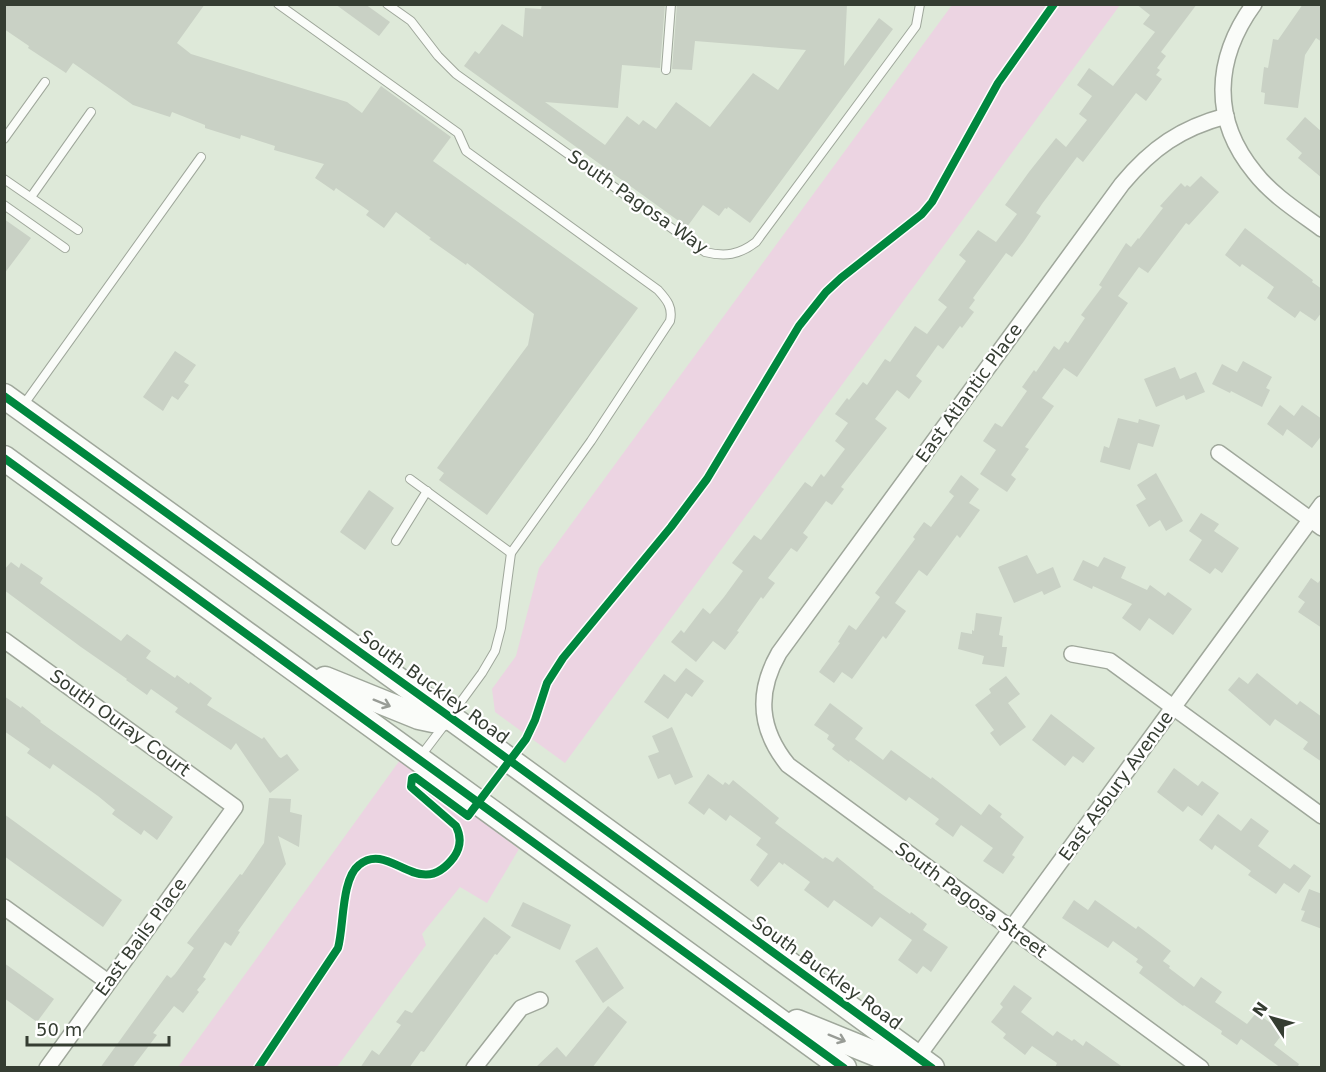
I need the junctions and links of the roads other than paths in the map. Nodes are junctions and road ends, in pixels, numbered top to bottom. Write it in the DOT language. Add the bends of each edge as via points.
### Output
graph roads {
  1 [pos="278,4"];
  2 [pos="387,4"];
  3 [pos="671,4"];
  4 [pos="920,4"];
  5 [pos="1254,4"];
  6 [pos="666,70"];
  7 [pos="45,82"];
  8 [pos="91,112"];
  9 [pos="1226,116"];
  10 [pos="4,139"];
  11 [pos="201,157"];
  12 [pos="4,179"];
  13 [pos="31,197"];
  14 [pos="4,206"];
  15 [pos="1322,229"];
  16 [pos="78,231"];
  17 [pos="65,248"];
  18 [pos="13,402"];
  19 [pos="1219,453"];
  20 [pos="4,458"];
  21 [pos="410,479"];
  22 [pos="427,491"];
  23 [pos="1322,504"];
  24 [pos="1316,524"];
  25 [pos="396,541"];
  26 [pos="511,553"];
  27 [pos="4,640"];
  28 [pos="1072,654"];
  29 [pos="289,665"];
  30 [pos="1173,708"];
  31 [pos="764,714"];
  32 [pos="450,717"];
  33 [pos="419,759"];
  34 [pos="235,807"];
  35 [pos="1322,816"];
  36 [pos="4,907"];
  37 [pos="1011,929"];
  38 [pos="108,982"];
  39 [pos="540,1000"];
  40 [pos="764,1009"];
  41 [pos="919,1064"];
  42 [pos="47,1068"];
  43 [pos="474,1068"];
  44 [pos="843,1068"];
  45 [pos="1201,1068"];
  1 -- 26 [label="lane" via="458,133 466,151 668,301 670,321"];
  2 -- 4 [label="lane, South Pagosa Way" via="411,21 456,74 705,252 718,256 732,255 756,242 916,26"];
  3 -- 6 [label="lane"];
  5 -- 9 [label="street" via="1229,48 1223,74"];
  7 -- 10 [label="lane"];
  8 -- 13 [label="lane"];
  9 -- 15 [label="street" via="1240,153 1256,175"];
  9 -- 31 [label="street, East Atlantic Place" via="1184,131 1161,145 1122,184 779,653 767,677"];
  11 -- 18 [label="lane"];
  12 -- 13 [label="lane"];
  13 -- 16 [label="lane"];
  14 -- 17 [label="lane"];
  18 -- 32 [label="main road, South Buckley Road"];
  19 -- 24 [label="street"];
  20 -- 29 [label="main road"];
  21 -- 22 [label="lane"];
  22 -- 25 [label="lane"];
  22 -- 26 [label="lane"];
  23 -- 24 [label="street, East Asbury Avenue"];
  24 -- 30 [label="street, East Asbury Avenue"];
  26 -- 32 [label="lane" via="495,651"];
  27 -- 34 [label="street, South Ouray Court"];
  28 -- 30 [label="street" via="1110,661"];
  29 -- 32 [label="main road, one-way" via="419,717"];
  29 -- 33 [label="main road"];
  30 -- 35 [label="street"];
  30 -- 37 [label="street, East Asbury Avenue"];
  31 -- 37 [label="street, South Pagosa Street" via="767,730 788,765"];
  32 -- 33 [label="lane"];
  32 -- 41 [label="main road, South Buckley Road"];
  33 -- 40 [label="main road"];
  34 -- 38 [label="street, East Bails Place"];
  36 -- 38 [label="street"];
  37 -- 41 [label="street, East Asbury Avenue"];
  37 -- 45 [label="street, South Pagosa Street"];
  38 -- 42 [label="street, East Bails Place"];
  39 -- 43 [label="street" via="521,1008"];
  40 -- 41 [label="main road, one-way" via="880,1056"];
  40 -- 44 [label="main road"];
}
